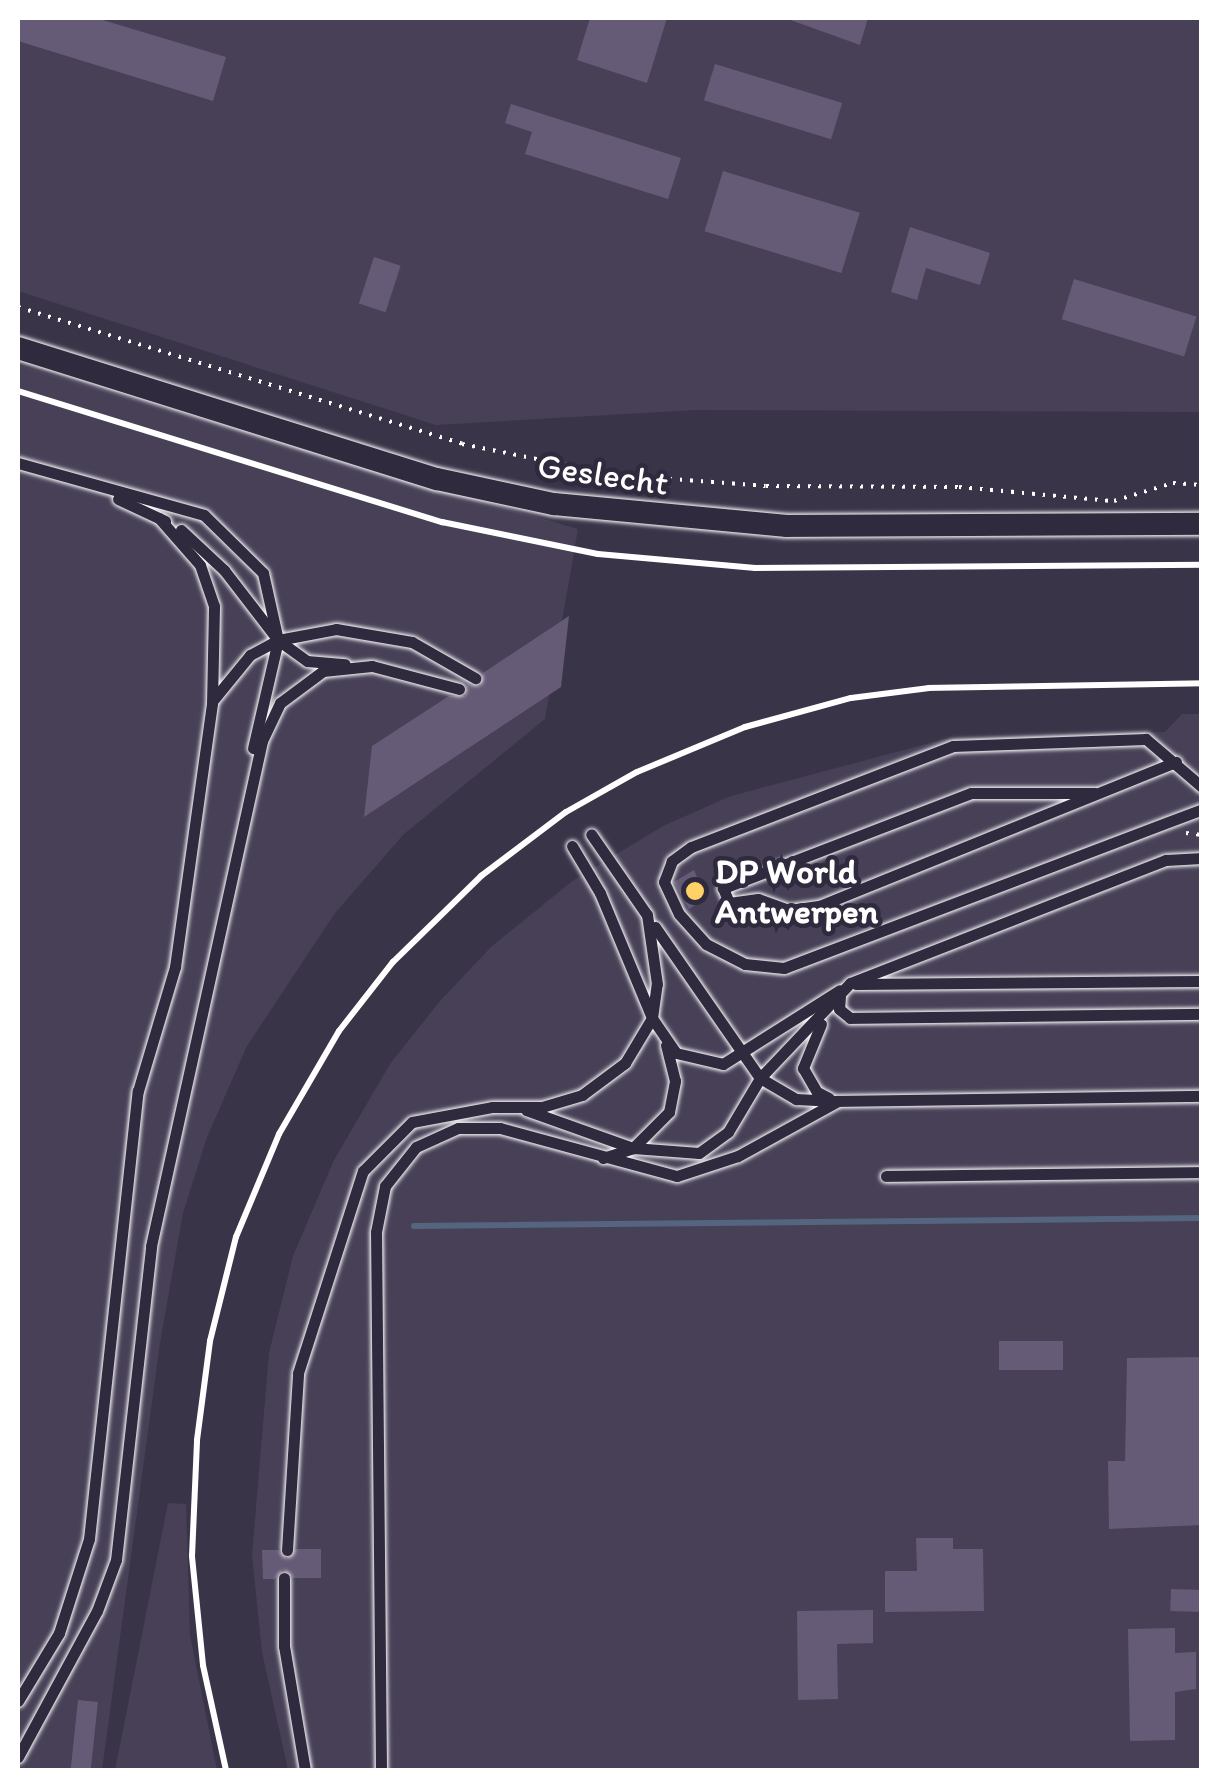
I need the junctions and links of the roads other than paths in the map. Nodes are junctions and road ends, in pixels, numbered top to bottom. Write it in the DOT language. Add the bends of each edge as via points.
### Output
graph roads {
  1 [pos="18,348"];
  2 [pos="18,463"];
  3 [pos="92,486"];
  4 [pos="159,518"];
  5 [pos="1202,524"];
  6 [pos="278,640"];
  7 [pos="372,666"];
  8 [pos="475,678"];
  9 [pos="460,689"];
  10 [pos="212,703"];
  11 [pos="1176,762"];
  12 [pos="1202,787"];
  13 [pos="1095,793"];
  14 [pos="1202,810"];
  15 [pos="591,834"];
  16 [pos="240,841"];
  17 [pos="572,846"];
  18 [pos="1202,858"];
  19 [pos="648,915"];
  20 [pos="1202,981"];
  21 [pos="850,983"];
  22 [pos="840,996"];
  23 [pos="828,1012"];
  24 [pos="1202,1014"];
  25 [pos="652,1018"];
  26 [pos="665,1043"];
  27 [pos="741,1056"];
  28 [pos="760,1078"];
  29 [pos="1202,1096"];
  30 [pos="838,1101"];
  31 [pos="518,1107"];
  32 [pos="633,1148"];
  33 [pos="594,1158"];
  34 [pos="1202,1172"];
  35 [pos="886,1176"];
  36 [pos="287,1550"];
  37 [pos="284,1578"];
  38 [pos="18,1701"];
  39 [pos="18,1757"];
  40 [pos="305,1770"];
  41 [pos="381,1770"];
  1 -- 5 [label="street, Geslecht" via="437,479 554,504 769,526"];
  2 -- 3 [label="lane"];
  3 -- 4 [label="lane"];
  3 -- 6 [label="lane" via="204,515 232,536 263,573"];
  4 -- 6 [label="lane" via="224,570"];
  4 -- 10 [label="lane" via="200,564 214,606"];
  6 -- 7 [label="lane" via="306,660"];
  6 -- 8 [label="lane" via="336,629 412,642"];
  6 -- 10 [label="lane" via="250,655"];
  6 -- 16 [label="lane" via="235,830"];
  7 -- 9 [label="lane"];
  7 -- 16 [label="lane" via="323,671 280,702 262,741"];
  10 -- 38 [label="lane" via="175,967 138,1091 89,1539 59,1633"];
  11 -- 12 [label="lane"];
  11 -- 13 [label="lane"];
  11 -- 14 [label="lane" via="1146,739 925,752 691,847 672,861 664,882 679,914 706,944 745,964 784,968"];
  13 -- 13 [label="lane" via="971,793 723,888 729,904 758,899 790,910 819,906"];
  15 -- 19 [label="lane"];
  16 -- 39 [label="lane" via="151,1246 116,1560 97,1611"];
  17 -- 25 [label="lane" via="600,893"];
  18 -- 21 [label="lane" via="1166,860"];
  19 -- 25 [label="lane" via="658,984"];
  19 -- 27 [label="lane"];
  20 -- 21 [label="lane"];
  21 -- 22 [label="lane"];
  21 -- 27 [label="lane"];
  22 -- 23 [label="lane"];
  22 -- 24 [label="lane" via="839,1009 850,1018"];
  23 -- 28 [label="lane"];
  23 -- 30 [label="lane" via="803,1068 816,1092"];
  25 -- 26 [label="lane"];
  25 -- 31 [label="lane" via="636,1050 599,1086 563,1102"];
  26 -- 27 [label="lane" via="708,1064"];
  26 -- 32 [label="lane" via="673,1098 659,1125"];
  27 -- 28 [label="lane"];
  28 -- 30 [label="lane" via="796,1099"];
  28 -- 32 [label="lane" via="728,1132 699,1153"];
  29 -- 30 [label="lane"];
  30 -- 33 [label="lane" via="695,1173 662,1176"];
  31 -- 32 [label="lane"];
  31 -- 36 [label="lane" via="412,1122 363,1171 298,1373"];
  32 -- 33 [label="lane"];
  33 -- 41 [label="lane" via="476,1125 416,1147 385,1186 376,1232"];
  34 -- 35 [label="lane"];
  37 -- 40 [label="lane" via="284,1646"];
}
